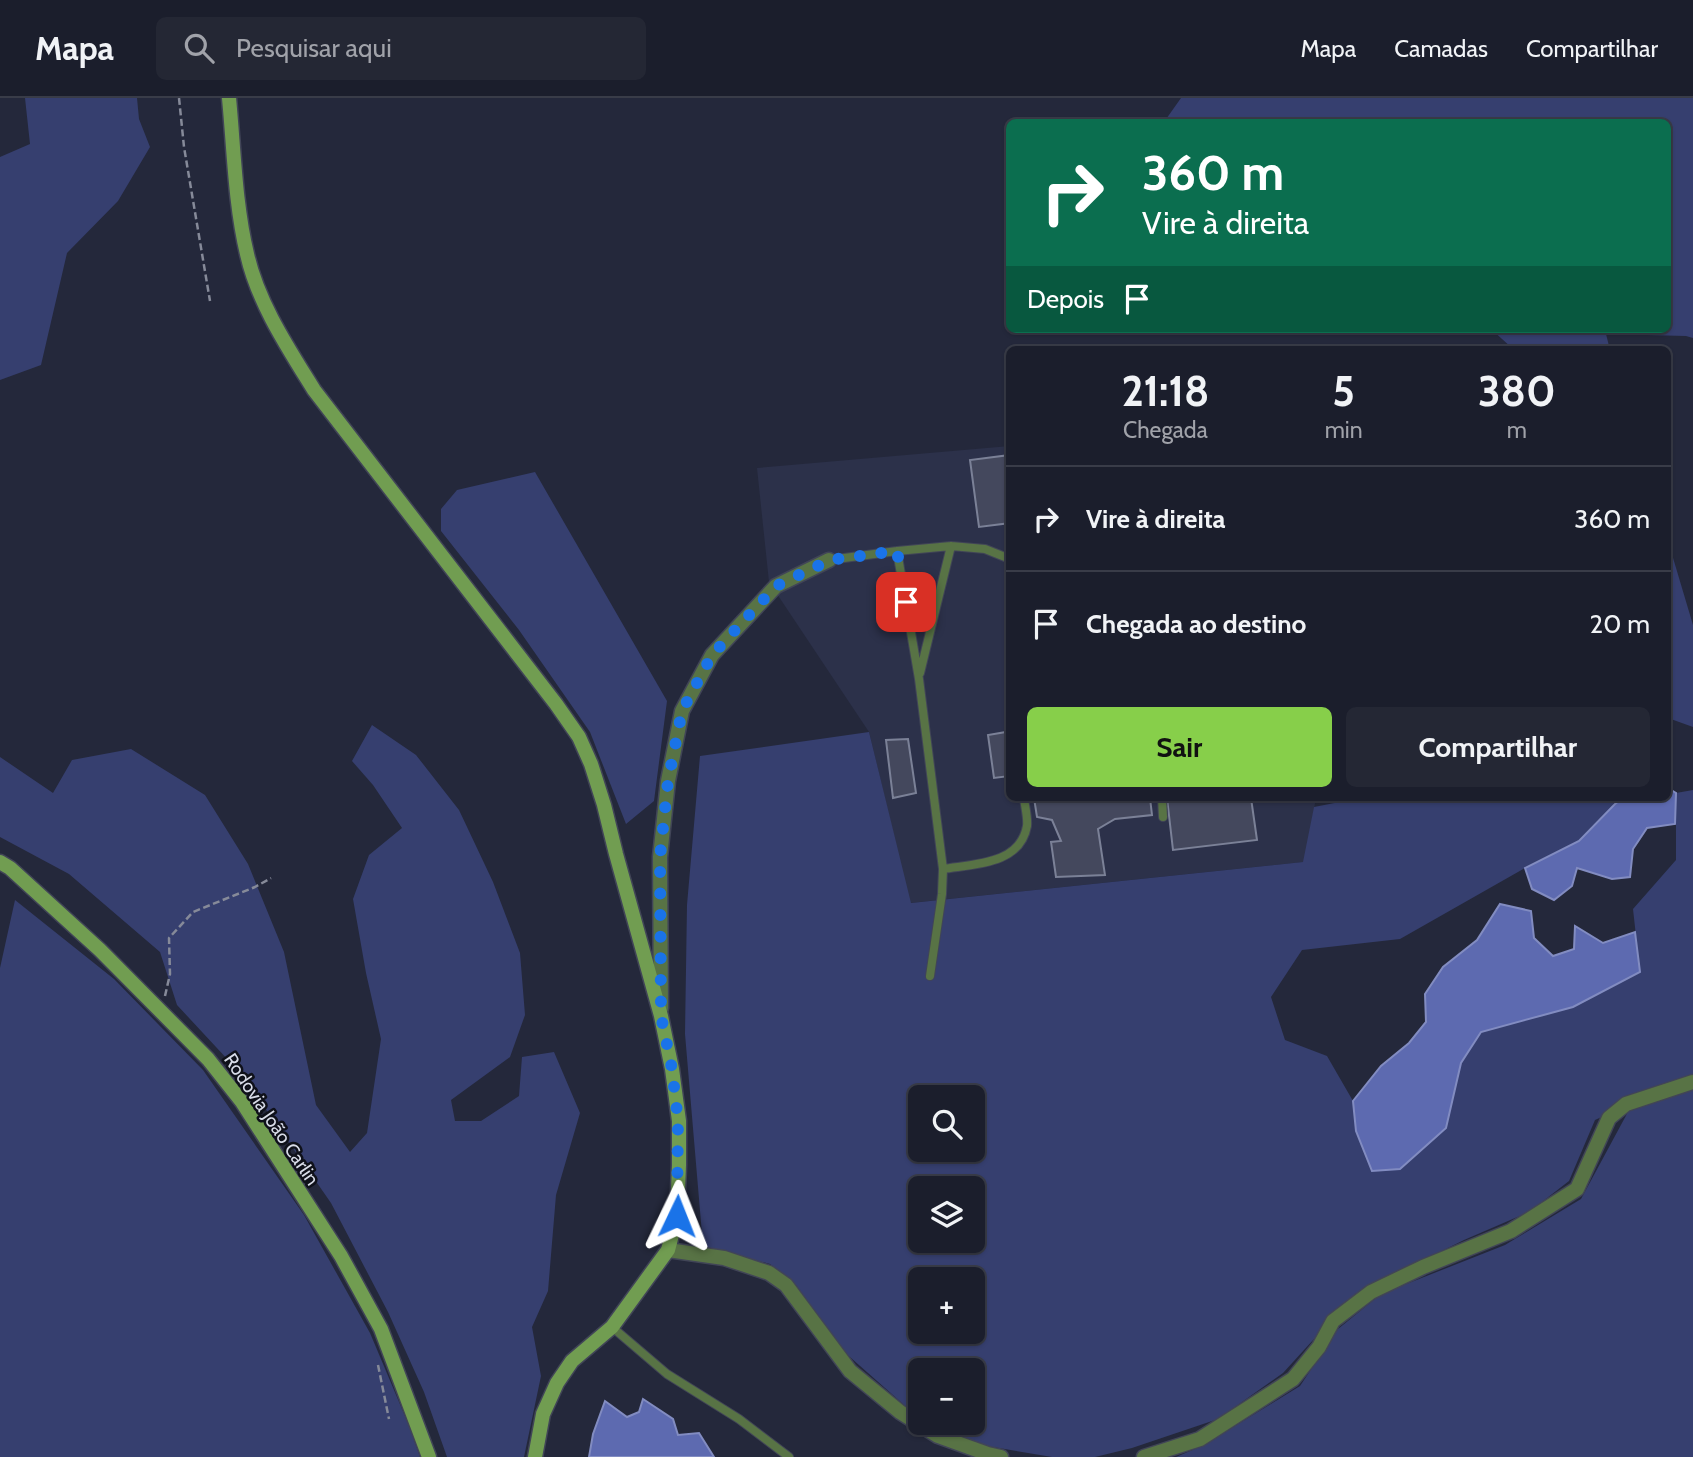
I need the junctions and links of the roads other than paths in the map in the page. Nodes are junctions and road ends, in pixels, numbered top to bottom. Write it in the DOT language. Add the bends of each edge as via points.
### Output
graph roads {
  1 [pos="229,98"];
  2 [pos="951,546"];
  3 [pos="897,551"];
  4 [pos="1006,558"];
  5 [pos="830,560"];
  6 [pos="919,679"];
  7 [pos="1024,801"];
  8 [pos="1162,801"];
  9 [pos="1163,817"];
  10 [pos="0,862"];
  11 [pos="943,869"];
  12 [pos="930,976"];
  13 [pos="661,1016"];
  14 [pos="1693,1082"];
  15 [pos="668,1250"];
  16 [pos="612,1327"];
  17 [pos="429,1457"];
  18 [pos="535,1457"];
  19 [pos="789,1457"];
  20 [pos="1001,1457"];
  21 [pos="1144,1457"];
  1 -- 13 [label="street" via="247,256 263,300 314,390 579,737 592,764"];
  2 -- 3 [label="lane"];
  2 -- 4 [label="lane" via="985,549"];
  2 -- 6 [label="lane"];
  3 -- 5 [label="lane"];
  3 -- 6 [label="lane"];
  5 -- 13 [label="street" via="776,586 712,655 682,711 660,857"];
  6 -- 11 [label="lane"];
  7 -- 11 [label="lane" via="1027,825 1020,845 1001,859"];
  8 -- 9 [label="lane"];
  10 -- 17 [label="street, Rodovia João Carlin" via="100,950 208,1059 242,1102 341,1256 381,1329"];
  11 -- 12 [label="lane"];
  13 -- 15 [label="street" via="678,1121 677,1216"];
  14 -- 21 [label="street" via="1626,1104 1609,1118 1577,1189 1511,1231 1371,1292 1333,1321 1293,1379 1200,1439"];
  15 -- 16 [label="street"];
  15 -- 20 [label="street" via="724,1258 769,1273 786,1285 850,1371 900,1412 938,1436"];
  16 -- 18 [label="street" via="572,1361 557,1383 542,1414"];
  16 -- 19 [label="lane" via="667,1374"];
}
